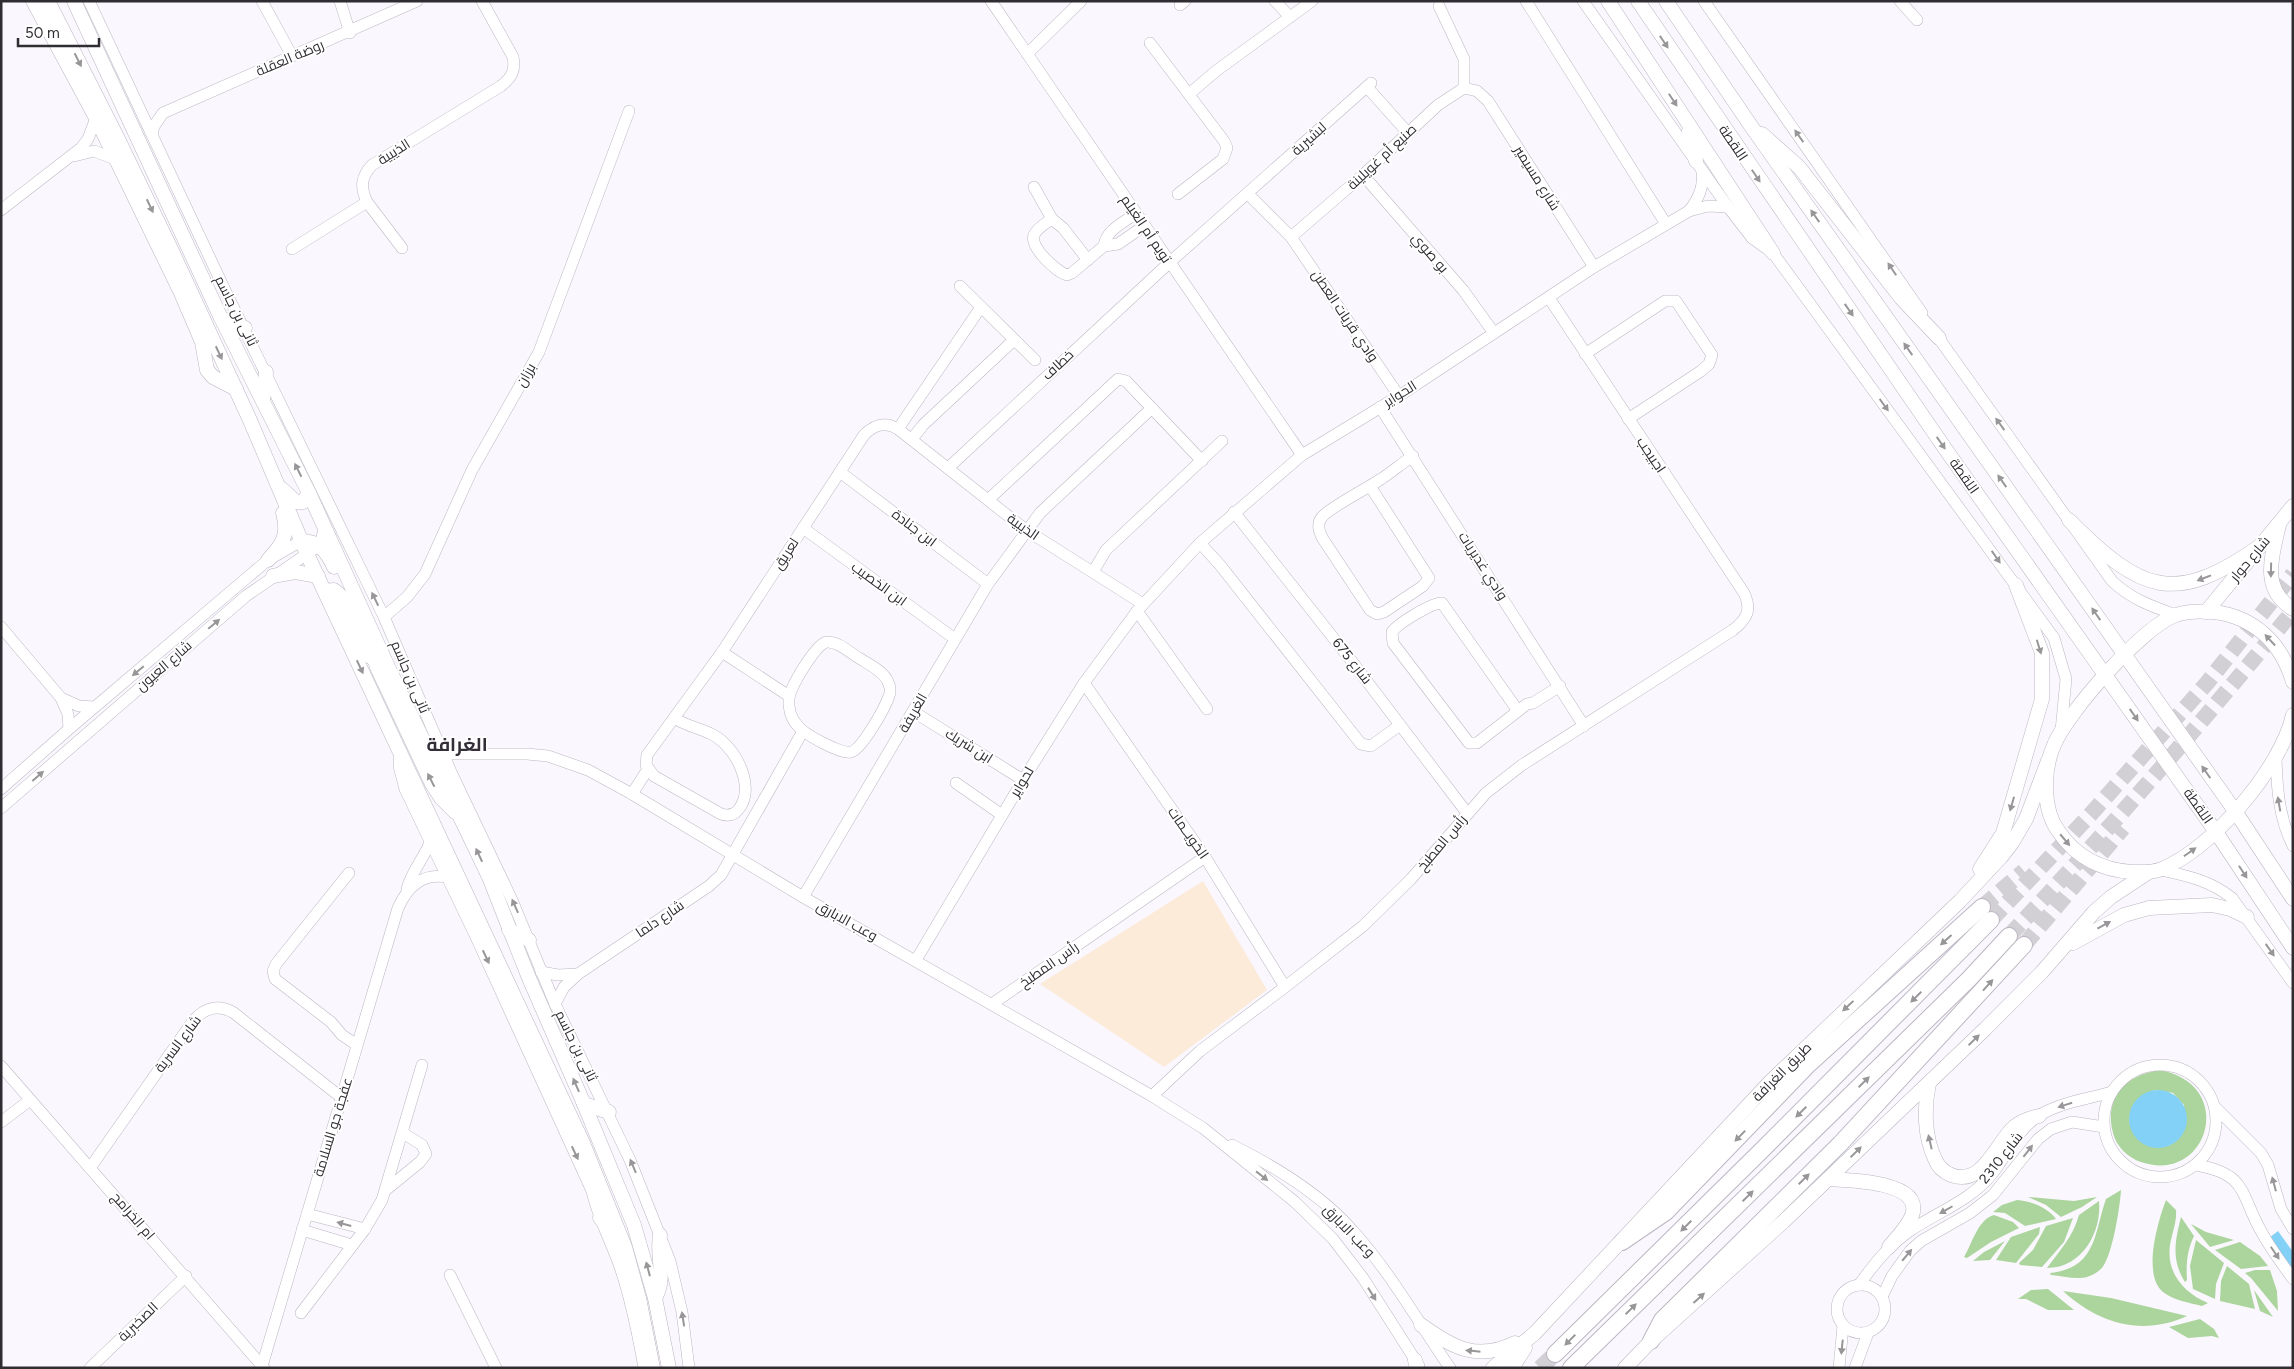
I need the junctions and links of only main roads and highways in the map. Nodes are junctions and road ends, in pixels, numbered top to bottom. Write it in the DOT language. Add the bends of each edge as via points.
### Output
graph roads {
  1 [pos="33,1"];
  2 [pos="48,1"];
  3 [pos="74,1"];
  4 [pos="1608,1"];
  5 [pos="1638,1"];
  6 [pos="1666,1"];
  7 [pos="1686,121"];
  8 [pos="1752,126"];
  9 [pos="1699,165"];
  10 [pos="1773,253"];
  11 [pos="221,318"];
  12 [pos="245,328"];
  13 [pos="1939,338"];
  14 [pos="266,372"];
  15 [pos="236,389"];
  16 [pos="263,402"];
  17 [pos="249,418"];
  18 [pos="274,479"];
  19 [pos="309,493"];
  20 [pos="2293,506"];
  21 [pos="2069,520"];
  22 [pos="2279,524"];
  23 [pos="2261,545"];
  24 [pos="308,546"];
  25 [pos="268,560"];
  26 [pos="273,576"];
  27 [pos="318,576"];
  28 [pos="2016,585"];
  29 [pos="325,591"];
  30 [pos="2293,609"];
  31 [pos="2206,612"];
  32 [pos="2124,654"];
  33 [pos="377,667"];
  34 [pos="2106,676"];
  35 [pos="2293,682"];
  36 [pos="2293,715"];
  37 [pos="2048,761"];
  38 [pos="2234,811"];
  39 [pos="461,818"];
  40 [pos="2216,832"];
  41 [pos="2155,871"];
  42 [pos="2293,899"];
  43 [pos="1960,900"];
  44 [pos="2247,917"];
  45 [pos="509,930"];
  46 [pos="2009,936"];
  47 [pos="529,940"];
  48 [pos="2024,946"];
  49 [pos="2293,948"];
  50 [pos="2062,949"];
  51 [pos="1929,1083"];
  52 [pos="584,1104"];
  53 [pos="609,1112"];
  54 [pos="2039,1116"];
  55 [pos="1828,1179"];
  56 [pos="600,1218"];
  57 [pos="660,1235"];
  58 [pos="1622,1242"];
  59 [pos="625,1247"];
  60 [pos="1889,1247"];
  61 [pos="655,1298"];
  62 [pos="1421,1325"];
  63 [pos="1536,1333"];
  64 [pos="1651,1341"];
  65 [pos="1555,1354"];
  66 [pos="1516,1364"];
  67 [pos="652,1368"];
  68 [pos="669,1368"];
  69 [pos="1493,1368"];
  70 [pos="1571,1368"];
  71 [pos="1625,1368"];
  1 -- 15 [label="main road" via="96,118 200,335 207,370 213,377"];
  2 -- 15 [label="main road, one-way" via="127,157"];
  3 -- 11 [label="main road, ثانى بن جاسم"];
  4 -- 7 [label="main road, one-way"];
  5 -- 34 [label="main road, اللقطة, one-way" via="1938,439"];
  6 -- 8 [label="main road, اللقطة"];
  7 -- 9 [label="main road"];
  7 -- 10 [label="main road"];
  8 -- 13 [label="main road" via="1799,167 1901,298"];
  32 -- 8 [label="main road, اللقطة, one-way"];
  11 -- 12 [label="main road"];
  11 -- 16 [label="main road, ثانى بن جاسم"];
  14 -- 16 [label="main road"];
  15 -- 17 [label="main road"];
  19 -- 16 [label="main road, ثانى بن جاسم, one-way"];
  17 -- 18 [label="main road"];
  17 -- 25 [label="main road" via="255,444 286,525 281,545"];
  18 -- 19 [label="main road" via="296,502 303,502"];
  18 -- 24 [label="main road"];
  19 -- 39 [label="main road, ثانى بن جاسم"];
  20 -- 22 [label="main road, شارع حوار"];
  23 -- 21 [label="main road, one-way" via="2237,562 2197,581 2159,582 2140,577 2120,566"];
  22 -- 23 [label="main road, شارع حوار"];
  22 -- 30 [label="main road, one-way" via="2270,575 2273,588"];
  23 -- 31 [label="main road, شارع حوار"];
  24 -- 27 [label="main road"];
  24 -- 33 [label="main road" via="332,563"];
  26 -- 27 [label="main road" via="296,572"];
  27 -- 29 [label="main road"];
  28 -- 43 [label="main road, one-way" via="2042,653 2042,699 2003,833"];
  29 -- 33 [label="main road" via="334,590 341,596"];
  29 -- 59 [label="main road, one-way" via="583,1144"];
  31 -- 32 [label="main road, طريق الغرافة" via="2176,615 2151,630"];
  35 -- 31 [label="main road, one-way" via="2278,647 2263,632 2233,616"];
  32 -- 34 [label="main road, طريق الغرافة"];
  38 -- 32 [label="main road, اللقطة, one-way"];
  39 -- 33 [label="main road, one-way" via="432,784"];
  34 -- 37 [label="main road, طريق الغرافة" via="2061,730"];
  34 -- 40 [label="main road, اللقطة, one-way"];
  36 -- 38 [label="main road" via="2289,733 2276,759"];
  37 -- 41 [label="main road, one-way" via="2049,810 2058,831 2071,847 2085,860 2102,867"];
  37 -- 43 [label="main road, طريق الغرافة" via="2026,819 2016,836 2001,857"];
  38 -- 40 [label="main road"];
  38 -- 42 [label="main road, اللقطة"];
  45 -- 39 [label="main road, ثانى بن جاسم, one-way"];
  41 -- 40 [label="main road, one-way" via="2181,859"];
  40 -- 49 [label="main road, اللقطة, one-way"];
  41 -- 50 [label="main road" via="2111,897"];
  43 -- 58 [label="main road, طريق الغرافة, one-way" via="1771,1081"];
  50 -- 44 [label="main road, one-way" via="2116,919 2149,908 2212,905"];
  45 -- 47 [label="main road"];
  52 -- 45 [label="main road, ثانى بن جاسم, one-way"];
  70 -- 46 [label="highway, one-way" via="1969,980"];
  64 -- 48 [label="highway, one-way" via="1662,1320 1840,1144"];
  51 -- 50 [label="main road, one-way"];
  54 -- 51 [label="main road, one-way" via="2014,1127 1979,1170 1967,1176 1955,1176 1939,1166 1932,1152 1925,1111"];
  55 -- 51 [label="main road, one-way"];
  52 -- 53 [label="main road"];
  61 -- 52 [label="main road, ثانى بن جاسم, one-way" via="634,1225"];
  55 -- 60 [label="main road" via="1881,1185 1907,1194 1913,1207 1912,1217"];
  64 -- 55 [label="main road, one-way"];
  56 -- 59 [label="main road"];
  57 -- 61 [label="main road" via="658,1258 662,1280"];
  58 -- 63 [label="main road, طريق الغرافة"];
  58 -- 65 [label="highway" via="1666,1212 1808,1064 1987,913 1762,1151"];
  59 -- 67 [label="main road" via="639,1298"];
  61 -- 68 [label="main road, ثانى بن جاسم"];
  63 -- 62 [label="main road, one-way" via="1500,1350 1477,1352 1450,1345"];
  63 -- 66 [label="main road"];
  63 -- 69 [label="main road, طريق الغرافة"];
  64 -- 71 [label="main road"];
}
